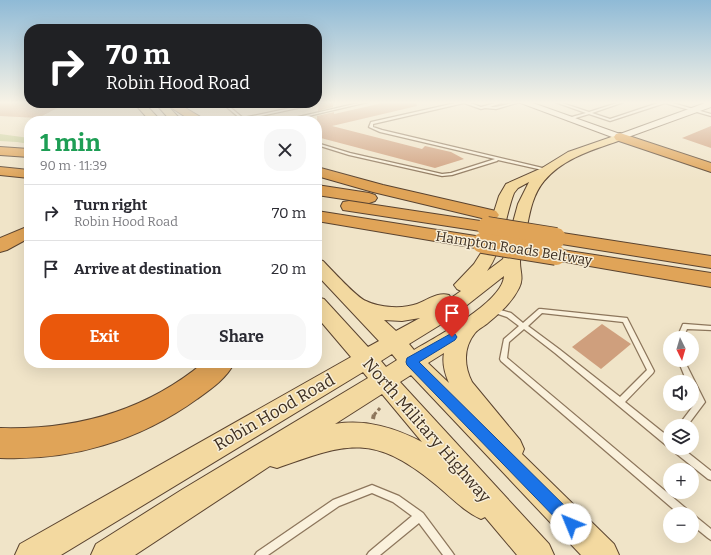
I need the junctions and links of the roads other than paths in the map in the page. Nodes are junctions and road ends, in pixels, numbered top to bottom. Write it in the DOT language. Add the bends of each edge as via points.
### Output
graph roads {
  1 [pos="373,128"];
  2 [pos="594,128"];
  3 [pos="645,128"];
  4 [pos="620,137"];
  5 [pos="322,146"];
  6 [pos="0,151"];
  7 [pos="24,153"];
  8 [pos="0,159"];
  9 [pos="497,160"];
  10 [pos="24,161"];
  11 [pos="711,168"];
  12 [pos="546,170"];
  13 [pos="0,171"];
  14 [pos="322,172"];
  15 [pos="24,173"];
  16 [pos="322,191"];
  17 [pos="322,202"];
  18 [pos="322,216"];
  19 [pos="486,228"];
  20 [pos="24,234"];
  21 [pos="556,239"];
  22 [pos="0,246"];
  23 [pos="711,248"];
  24 [pos="511,261"];
  25 [pos="711,262"];
  26 [pos="322,270"];
  27 [pos="711,280"];
  28 [pos="359,306"];
  29 [pos="492,309"];
  30 [pos="322,310"];
  31 [pos="522,326"];
  32 [pos="467,328"];
  33 [pos="711,328"];
  34 [pos="683,331"];
  35 [pos="393,342"];
  36 [pos="365,359"];
  37 [pos="411,362"];
  38 [pos="216,368"];
  39 [pos="384,380"];
  40 [pos="620,402"];
  41 [pos="694,411"];
  42 [pos="688,419"];
  43 [pos="663,436"];
  44 [pos="0,443"];
  45 [pos="685,455"];
  46 [pos="248,465"];
  47 [pos="711,476"];
  48 [pos="678,507"];
  49 [pos="561,513"];
  50 [pos="420,516"];
  51 [pos="699,525"];
  52 [pos="711,535"];
  53 [pos="532,548"];
  54 [pos="31,555"];
  55 [pos="107,555"];
  56 [pos="260,555"];
  57 [pos="372,555"];
  58 [pos="449,555"];
  59 [pos="603,555"];
  1 -- 9 [label="lane"];
  2 -- 4 [label="street"];
  3 -- 4 [label="street, Robin Hood Road"];
  4 -- 11 [label="highway"];
  4 -- 12 [label="main road, Robin Hood Road" via="562,160"];
  5 -- 9 [label="lane" via="442,175"];
  6 -- 7 [label="highway"];
  8 -- 10 [label="highway"];
  9 -- 12 [label="lane"];
  12 -- 24 [label="main road, Robin Hood Road" via="526,198"];
  12 -- 28 [label="main road" via="512,186 485,264 444,300 422,311 400,315"];
  13 -- 15 [label="highway"];
  14 -- 19 [label="highway" via="380,188"];
  16 -- 19 [label="highway, Hampton Roads Beltway"];
  17 -- 19 [label="highway"];
  18 -- 19 [label="highway, Hampton Roads Beltway"];
  19 -- 21 [label="highway, Hampton Roads Beltway, bridge"];
  19 -- 21 [label="highway, Hampton Roads Beltway"];
  20 -- 22 [label="highway"];
  21 -- 23 [label="highway, Hampton Roads Beltway"];
  21 -- 25 [label="highway"];
  21 -- 27 [label="highway, Hampton Roads Beltway"];
  24 -- 29 [label="main road, Robin Hood Road" via="513,280 502,299"];
  24 -- 35 [label="main road, Robin Hood Road" via="454,306"];
  26 -- 28 [label="main road"];
  28 -- 35 [label="main road"];
  29 -- 31 [label="lane" via="509,315"];
  29 -- 32 [label="main road, Robin Hood Road"];
  30 -- 36 [label="main road, North Military Highway"];
  31 -- 40 [label="lane" via="557,350"];
  31 -- 40 [label="lane" via="541,310 625,320 651,371"];
  31 -- 48 [label="lane" via="506,341 503,358"];
  32 -- 37 [label="main road, Robin Hood Road"];
  32 -- 49 [label="main road" via="454,358 459,382"];
  33 -- 34 [label="lane" via="685,326"];
  35 -- 36 [label="main road, Robin Hood Road"];
  35 -- 37 [label="main road"];
  36 -- 39 [label="main road, North Military Highway"];
  36 -- 54 [label="main road, Robin Hood Road"];
  37 -- 39 [label="main road, Robin Hood Road"];
  37 -- 49 [label="main road"];
  38 -- 44 [label="highway" via="176,398 147,414 114,427 47,444"];
  39 -- 46 [label="main road, Robin Hood Road"];
  39 -- 53 [label="main road, North Military Highway"];
  40 -- 43 [label="lane"];
  41 -- 42 [label="lane"];
  45 -- 47 [label="lane"];
  46 -- 53 [label="main road" via="344,435 370,435 392,440 424,457"];
  46 -- 55 [label="main road, Robin Hood Road"];
  49 -- 59 [label="main road"];
  50 -- 56 [label="lane" via="396,499 372,489 336,502"];
  50 -- 57 [label="lane"];
  50 -- 58 [label="lane"];
  51 -- 52 [label="lane"];
}
